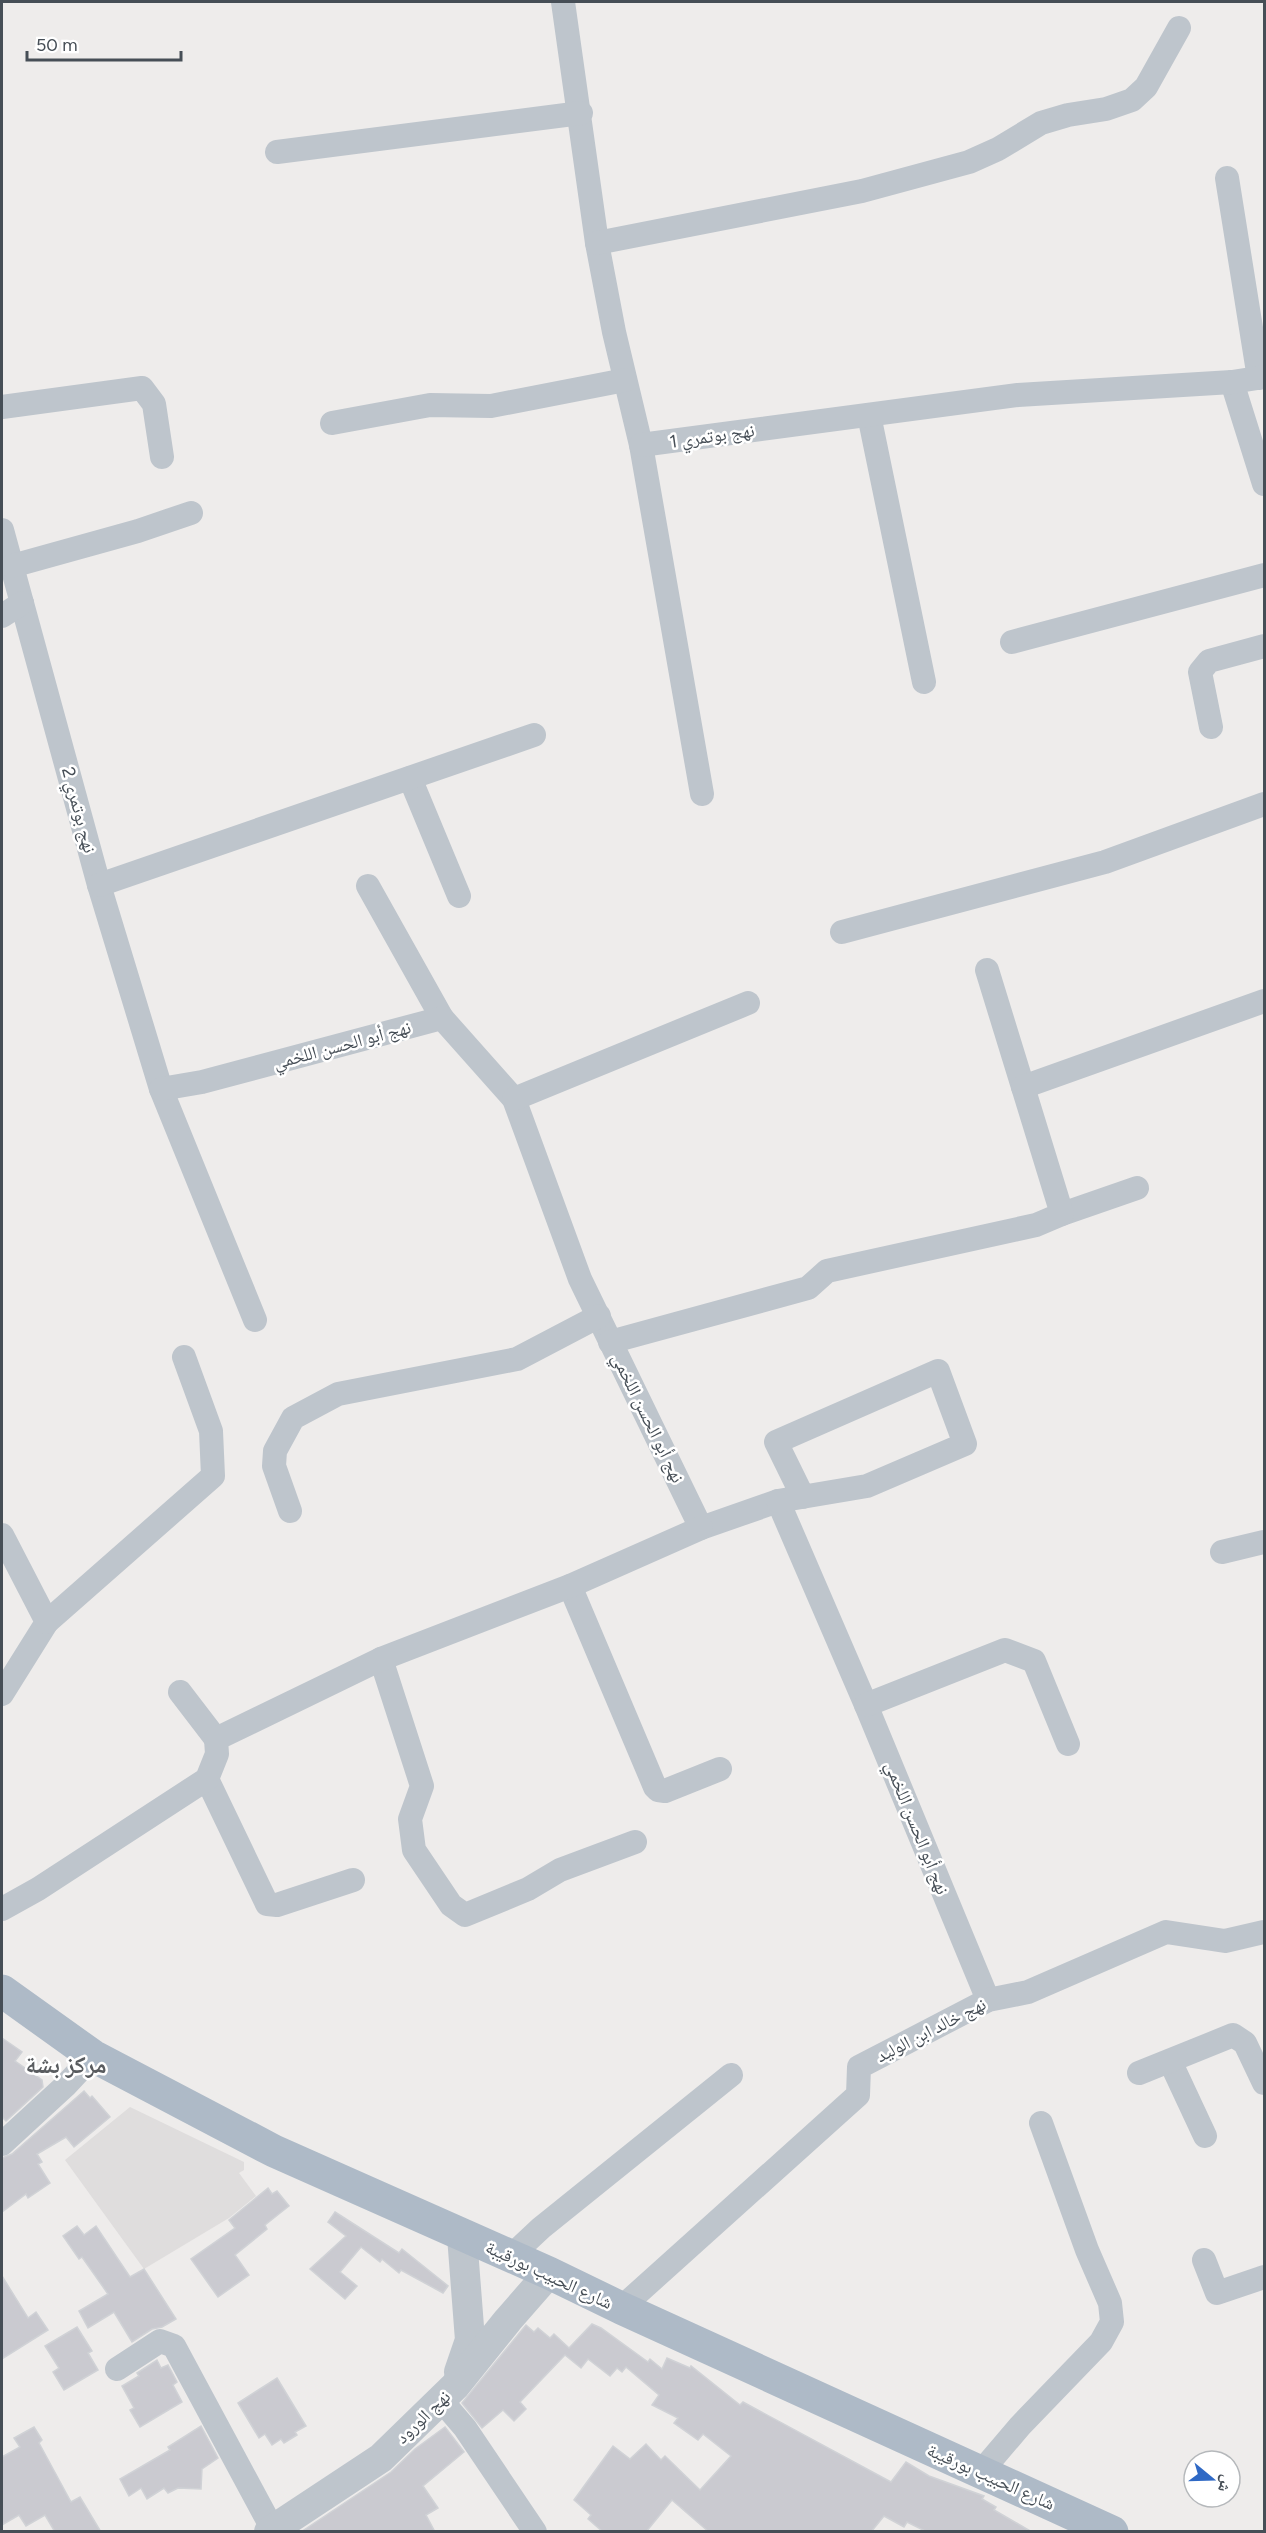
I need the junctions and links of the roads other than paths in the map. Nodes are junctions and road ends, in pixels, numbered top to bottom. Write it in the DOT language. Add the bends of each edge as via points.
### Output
graph roads {
  1 [pos="563,2"];
  2 [pos="1179,28"];
  3 [pos="581,113"];
  4 [pos="278,152"];
  5 [pos="1227,178"];
  6 [pos="597,243"];
  7 [pos="1262,377"];
  8 [pos="625,380"];
  9 [pos="1232,382"];
  10 [pos="2,407"];
  11 [pos="869,415"];
  12 [pos="332,423"];
  13 [pos="641,445"];
  14 [pos="162,457"];
  15 [pos="1264,484"];
  16 [pos="190,513"];
  17 [pos="2,530"];
  18 [pos="12,566"];
  19 [pos="1264,575"];
  20 [pos="12,610"];
  21 [pos="1012,642"];
  22 [pos="1264,646"];
  23 [pos="924,682"];
  24 [pos="1211,727"];
  25 [pos="534,735"];
  26 [pos="410,778"];
  27 [pos="702,794"];
  28 [pos="1264,804"];
  29 [pos="99,885"];
  30 [pos="368,886"];
  31 [pos="459,896"];
  32 [pos="842,932"];
  33 [pos="987,970"];
  34 [pos="1264,1001"];
  35 [pos="748,1003"];
  36 [pos="442,1018"];
  37 [pos="1023,1087"];
  38 [pos="161,1089"];
  39 [pos="513,1099"];
  40 [pos="1137,1188"];
  41 [pos="1062,1214"];
  42 [pos="599,1316"];
  43 [pos="255,1320"];
  44 [pos="610,1342"];
  45 [pos="184,1357"];
  46 [pos="802,1497"];
  47 [pos="778,1501"];
  48 [pos="290,1510"];
  49 [pos="702,1528"];
  50 [pos="2,1535"];
  51 [pos="1264,1542"];
  52 [pos="1222,1552"];
  53 [pos="570,1586"];
  54 [pos="47,1622"];
  55 [pos="381,1659"];
  56 [pos="180,1692"];
  57 [pos="2,1694"];
  58 [pos="866,1705"];
  59 [pos="216,1739"];
  60 [pos="1068,1744"];
  61 [pos="720,1769"];
  62 [pos="207,1779"];
  63 [pos="635,1842"];
  64 [pos="353,1880"];
  65 [pos="2,1909"];
  66 [pos="1264,1932"];
  67 [pos="2,1991"];
  68 [pos="988,2000"];
  69 [pos="93,2056"];
  70 [pos="1170,2061"];
  71 [pos="1139,2073"];
  72 [pos="731,2075"];
  73 [pos="1264,2083"];
  74 [pos="1041,2123"];
  75 [pos="1205,2136"];
  76 [pos="2,2144"];
  77 [pos="462,2236"];
  78 [pos="510,2257"];
  79 [pos="1204,2260"];
  80 [pos="549,2273"];
  81 [pos="1264,2277"];
  82 [pos="621,2308"];
  83 [pos="117,2369"];
  84 [pos="448,2393"];
  85 [pos="980,2473"];
  86 [pos="271,2531"];
  87 [pos="534,2532"];
  88 [pos="1112,2532"];
  1 -- 3 [label="street"];
  2 -- 6 [label="street" via="1146,87 1132,99 1106,109 1041,123 969,162 861,191"];
  3 -- 4 [label="street"];
  3 -- 6 [label="street"];
  5 -- 7 [label="street"];
  6 -- 8 [label="street"];
  7 -- 9 [label="street, نهج بوتمري 1"];
  8 -- 12 [label="street" via="491,406 430,405"];
  8 -- 13 [label="street"];
  9 -- 11 [label="street, نهج بوتمري 1" via="1018,395"];
  9 -- 15 [label="street"];
  10 -- 14 [label="street" via="142,388 154,404"];
  11 -- 13 [label="street, نهج بوتمري 1"];
  11 -- 23 [label="street"];
  13 -- 27 [label="street"];
  16 -- 18 [label="street"];
  17 -- 18 [label="street, نهج بوتمري 2"];
  18 -- 20 [label="street, نهج بوتمري 2"];
  19 -- 21 [label="street"];
  20 -- 29 [label="street, نهج بوتمري 2"];
  22 -- 24 [label="street" via="1209,661 1200,672"];
  25 -- 26 [label="street"];
  26 -- 29 [label="street"];
  26 -- 31 [label="street"];
  28 -- 32 [label="street" via="1105,862"];
  29 -- 38 [label="street, نهج بوتمري 2"];
  30 -- 36 [label="street"];
  33 -- 37 [label="street"];
  34 -- 37 [label="street"];
  35 -- 39 [label="street"];
  36 -- 38 [label="street, نهج أبو الحسن اللخمي" via="202,1082"];
  36 -- 39 [label="street, نهج أبو الحسن اللخمي"];
  37 -- 41 [label="street"];
  38 -- 43 [label="street, نهج بوتمري 2"];
  39 -- 42 [label="street, نهج أبو الحسن اللخمي" via="580,1279"];
  40 -- 41 [label="street"];
  41 -- 44 [label="street" via="1036,1225 827,1271 808,1288"];
  42 -- 44 [label="street, نهج أبو الحسن اللخمي"];
  42 -- 48 [label="street" via="517,1359 338,1394 293,1418 275,1451 274,1466"];
  44 -- 49 [label="street, نهج أبو الحسن اللخمي"];
  45 -- 54 [label="street" via="211,1431 213,1476"];
  46 -- 46 [label="street" via="867,1486 966,1444 938,1371 777,1442"];
  46 -- 47 [label="street"];
  47 -- 49 [label="street"];
  47 -- 58 [label="street, نهج أبو الحسن اللخمي"];
  49 -- 53 [label="street"];
  50 -- 54 [label="street"];
  51 -- 52 [label="street"];
  53 -- 55 [label="street"];
  53 -- 61 [label="street" via="655,1787 665,1791"];
  54 -- 57 [label="street"];
  55 -- 59 [label="street"];
  55 -- 63 [label="street" via="422,1786 410,1819 414,1850 452,1905 465,1915 528,1889 560,1870"];
  56 -- 59 [label="street"];
  58 -- 60 [label="street" via="1005,1650 1034,1661"];
  58 -- 68 [label="street, نهج أبو الحسن اللخمي"];
  59 -- 62 [label="street" via="216,1754"];
  62 -- 64 [label="street" via="267,1904 277,1905"];
  62 -- 65 [label="street"];
  66 -- 68 [label="street, نهج خالد ابن الوليد" via="1225,1941 1166,1932 1028,1992"];
  67 -- 69 [label="main road, شارع الحبيب بورقيبة"];
  68 -- 82 [label="street, نهج خالد ابن الوليد" via="859,2067 858,2095"];
  69 -- 76 [label="street"];
  69 -- 77 [label="main road, شارع الحبيب بورقيبة" via="274,2151"];
  70 -- 71 [label="street"];
  70 -- 73 [label="street" via="1233,2035 1245,2043"];
  70 -- 75 [label="street"];
  72 -- 78 [label="street"];
  74 -- 85 [label="street" via="1110,2303 1112,2322 1101,2342"];
  77 -- 78 [label="main road, شارع الحبيب بورقيبة"];
  77 -- 84 [label="street" via="470,2340"];
  78 -- 80 [label="main road, شارع الحبيب بورقيبة"];
  79 -- 81 [label="street" via="1217,2293"];
  80 -- 82 [label="main road, شارع الحبيب بورقيبة"];
  80 -- 84 [label="street, نهج الورود"];
  82 -- 85 [label="main road, شارع الحبيب بورقيبة"];
  83 -- 86 [label="street" via="160,2341 174,2346"];
  84 -- 86 [label="street, نهج الورود" via="381,2458"];
  84 -- 87 [label="street" via="465,2428"];
  85 -- 88 [label="main road, شارع الحبيب بورقيبة"];
}
